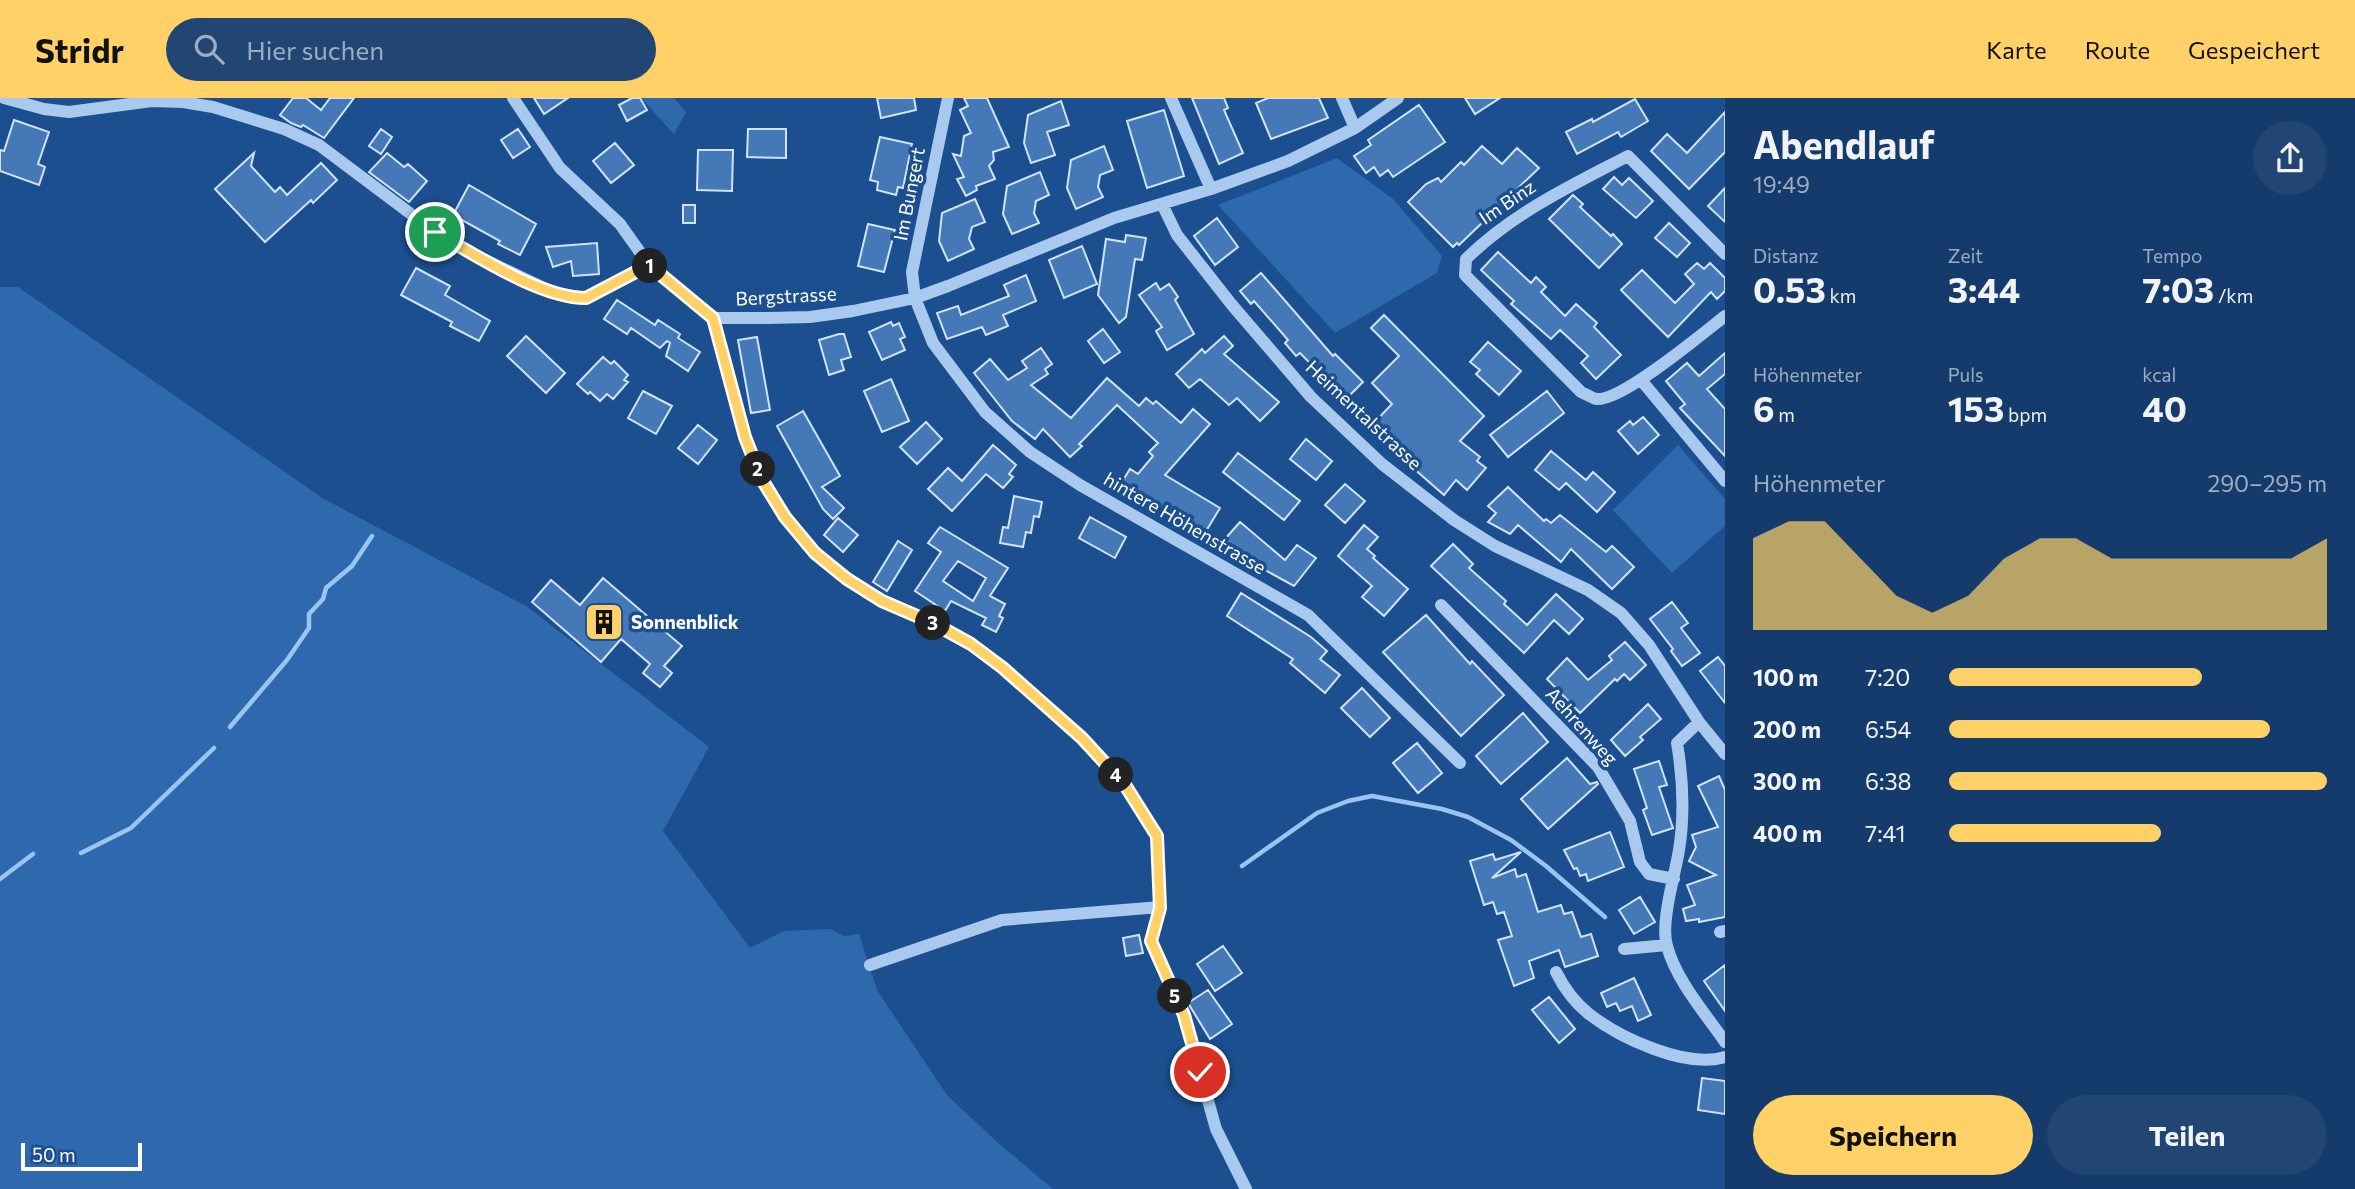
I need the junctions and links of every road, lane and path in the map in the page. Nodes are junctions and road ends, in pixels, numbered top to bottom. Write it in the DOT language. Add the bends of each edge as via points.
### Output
graph roads {
  1 [pos="4,98"];
  2 [pos="513,98"];
  3 [pos="948,98"];
  4 [pos="1171,98"];
  5 [pos="1342,98"];
  6 [pos="1398,98"];
  7 [pos="1356,128"];
  8 [pos="1211,189"];
  9 [pos="1162,204"];
  10 [pos="1725,254"];
  11 [pos="649,265"];
  12 [pos="915,298"];
  13 [pos="1725,316"];
  14 [pos="713,318"];
  15 [pos="1641,380"];
  16 [pos="1725,481"];
  17 [pos="1441,605"];
  18 [pos="1699,722"];
  19 [pos="1725,754"];
  20 [pos="1460,763"];
  21 [pos="1674,879"];
  22 [pos="1160,908"];
  23 [pos="1667,945"];
  24 [pos="1624,949"];
  25 [pos="870,965"];
  26 [pos="1556,972"];
  27 [pos="1725,1042"];
  28 [pos="1725,1057"];
  29 [pos="1247,1189"];
  1 -- 11 [label="street" via="69,112 152,101 184,102 284,129 319,145 435,232 554,293 586,298"];
  2 -- 11 [label="street, Bergstrasse" via="560,167 620,224"];
  3 -- 12 [label="street, Im Bungert" via="912,272"];
  4 -- 8 [label="street"];
  5 -- 7 [label="street"];
  6 -- 7 [label="street, Bergstrasse"];
  7 -- 8 [label="street, Bergstrasse" via="1287,161"];
  8 -- 9 [label="street, Bergstrasse"];
  9 -- 12 [label="street, Bergstrasse" via="1114,218"];
  9 -- 18 [label="street, Heimentalstrasse" via="1177,235 1311,397 1382,464 1454,520 1495,546 1588,590 1621,613 1649,645"];
  10 -- 15 [label="street, Im Binz" via="1628,156 1538,202 1466,260 1465,275 1581,392 1597,399 1613,396"];
  11 -- 14 [label="street, Bergstrasse"];
  12 -- 14 [label="street, Bergstrasse" via="810,317"];
  12 -- 20 [label="street, hintere Höhenstrasse" via="933,343 950,366 985,412 1030,453 1308,615"];
  13 -- 15 [label="street"];
  14 -- 22 [label="street" via="745,437 761,478 785,517 815,553 847,579 971,644 1082,738 1125,785 1157,836"];
  15 -- 16 [label="street"];
  17 -- 21 [label="street, Aehrenweg" via="1598,767 1630,821 1640,862 1649,874"];
  18 -- 19 [label="street, Heimentalstrasse"];
  18 -- 21 [label="street" via="1677,743 1683,814"];
  21 -- 23 [label="street" via="1665,926"];
  22 -- 25 [label="street" via="1002,920"];
  22 -- 29 [label="street" via="1151,941 1184,1015 1216,1129"];
  23 -- 24 [label="street"];
  23 -- 27 [label="street" via="1687,989"];
  26 -- 28 [label="street" via="1587,1013 1619,1034 1665,1052 1698,1059"];
}
